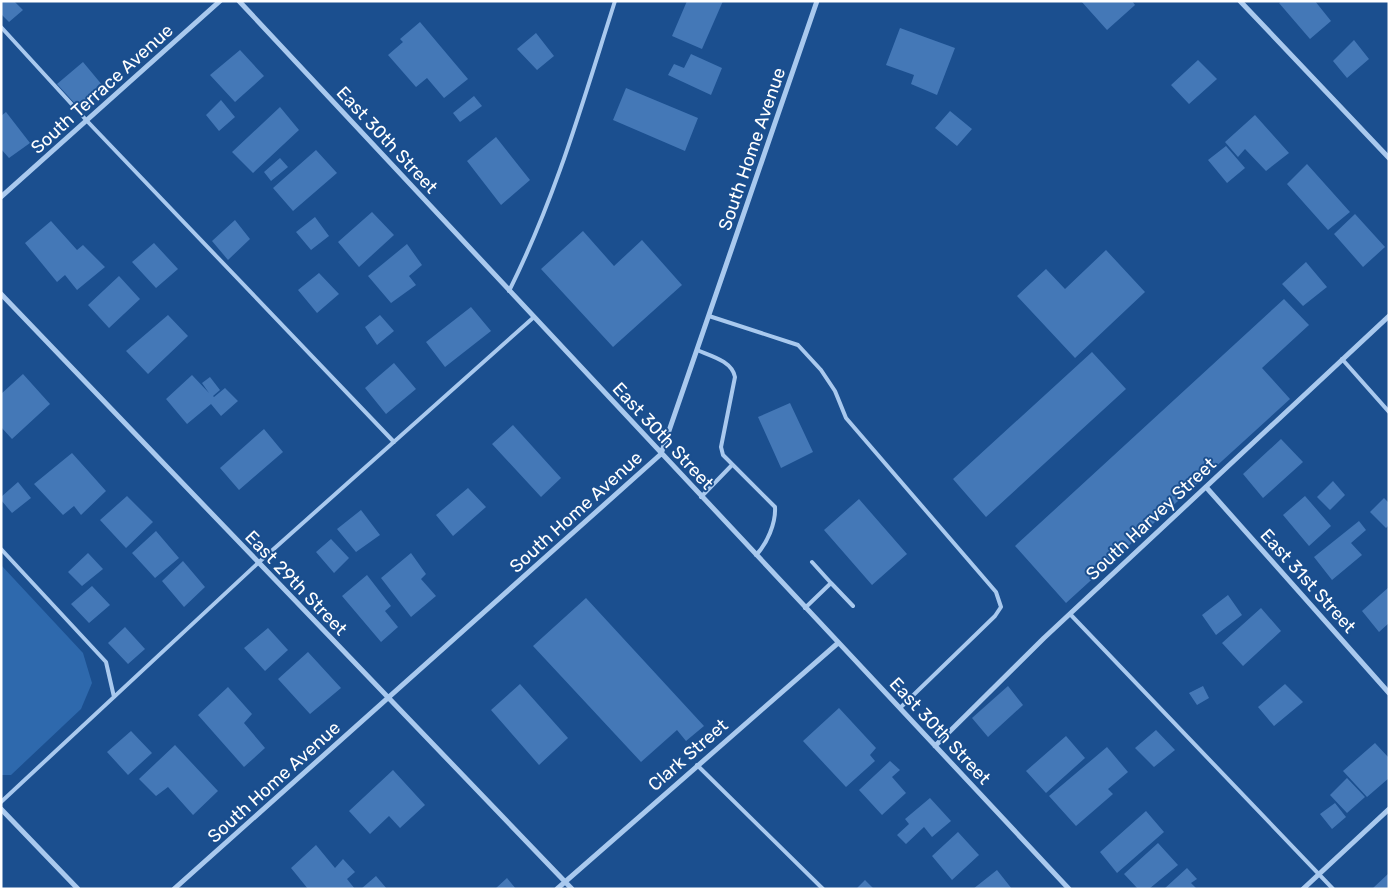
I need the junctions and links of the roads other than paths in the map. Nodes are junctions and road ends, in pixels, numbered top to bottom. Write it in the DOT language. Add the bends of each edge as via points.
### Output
graph roads {
  1 [pos="220,1"];
  2 [pos="239,1"];
  3 [pos="615,1"];
  4 [pos="817,1"];
  5 [pos="1240,1"];
  6 [pos="1,26"];
  7 [pos="88,122"];
  8 [pos="1389,158"];
  9 [pos="1,197"];
  10 [pos="509,291"];
  11 [pos="1,294"];
  12 [pos="709,316"];
  13 [pos="1389,316"];
  14 [pos="534,318"];
  15 [pos="697,350"];
  16 [pos="1342,359"];
  17 [pos="1389,412"];
  18 [pos="394,442"];
  19 [pos="661,454"];
  20 [pos="732,465"];
  21 [pos="1206,487"];
  22 [pos="701,497"];
  23 [pos="1,549"];
  24 [pos="756,555"];
  25 [pos="812,562"];
  26 [pos="258,563"];
  27 [pos="831,583"];
  28 [pos="853,606"];
  29 [pos="806,608"];
  30 [pos="1070,614"];
  31 [pos="838,643"];
  32 [pos="1389,693"];
  33 [pos="114,697"];
  34 [pos="388,699"];
  35 [pos="900,708"];
  36 [pos="935,746"];
  37 [pos="698,765"];
  38 [pos="1,802"];
  39 [pos="1,809"];
  40 [pos="1389,809"];
  41 [pos="1319,874"];
  42 [pos="565,881"];
  43 [pos="78,889"];
  44 [pos="174,889"];
  45 [pos="557,889"];
  46 [pos="572,889"];
  47 [pos="823,889"];
  48 [pos="1069,889"];
  49 [pos="1303,889"];
  50 [pos="1333,889"];
  1 -- 7 [label="street, South Terrace Avenue"];
  2 -- 10 [label="street, East 30th Street"];
  3 -- 10 [label="lane" via="557,183"];
  4 -- 12 [label="street, South Home Avenue"];
  5 -- 8 [label="street"];
  6 -- 7 [label="lane"];
  7 -- 9 [label="street, South Terrace Avenue"];
  7 -- 18 [label="lane"];
  10 -- 14 [label="street, East 30th Street"];
  11 -- 26 [label="street, East 29th Street"];
  12 -- 15 [label="street, South Home Avenue"];
  12 -- 35 [label="lane" via="798,345 821,370 846,418 996,592 1001,607 995,616"];
  13 -- 16 [label="street, South Harvey Street"];
  14 -- 18 [label="lane"];
  14 -- 19 [label="street, East 30th Street"];
  15 -- 19 [label="street, South Home Avenue"];
  15 -- 20 [label="lane" via="734,370 721,447"];
  16 -- 17 [label="lane"];
  16 -- 21 [label="street, South Harvey Street"];
  18 -- 26 [label="lane"];
  19 -- 22 [label="street, East 30th Street"];
  19 -- 34 [label="street, South Home Avenue"];
  20 -- 22 [label="lane"];
  20 -- 24 [label="lane" via="775,508 776,517 763,548"];
  21 -- 30 [label="street, South Harvey Street"];
  21 -- 32 [label="street, East 31st Street"];
  22 -- 24 [label="street, East 30th Street"];
  23 -- 33 [label="lane" via="106,662"];
  24 -- 29 [label="street, East 30th Street"];
  25 -- 27 [label="lane"];
  26 -- 33 [label="lane"];
  26 -- 34 [label="street, East 29th Street"];
  27 -- 28 [label="lane"];
  27 -- 29 [label="lane"];
  29 -- 31 [label="street, East 30th Street"];
  30 -- 36 [label="street, South Harvey Street"];
  30 -- 41 [label="lane"];
  31 -- 35 [label="street, East 30th Street"];
  31 -- 37 [label="street, Clark Street"];
  33 -- 38 [label="lane"];
  34 -- 42 [label="street, East 29th Street"];
  34 -- 44 [label="street, South Home Avenue"];
  35 -- 36 [label="street, East 30th Street"];
  36 -- 48 [label="street, East 30th Street"];
  37 -- 42 [label="street, Clark Street"];
  37 -- 47 [label="lane"];
  39 -- 43 [label="street"];
  40 -- 41 [label="street"];
  41 -- 49 [label="street"];
  41 -- 50 [label="lane"];
  42 -- 45 [label="street, Clark Street"];
  42 -- 46 [label="street, East 29th Street"];
}
